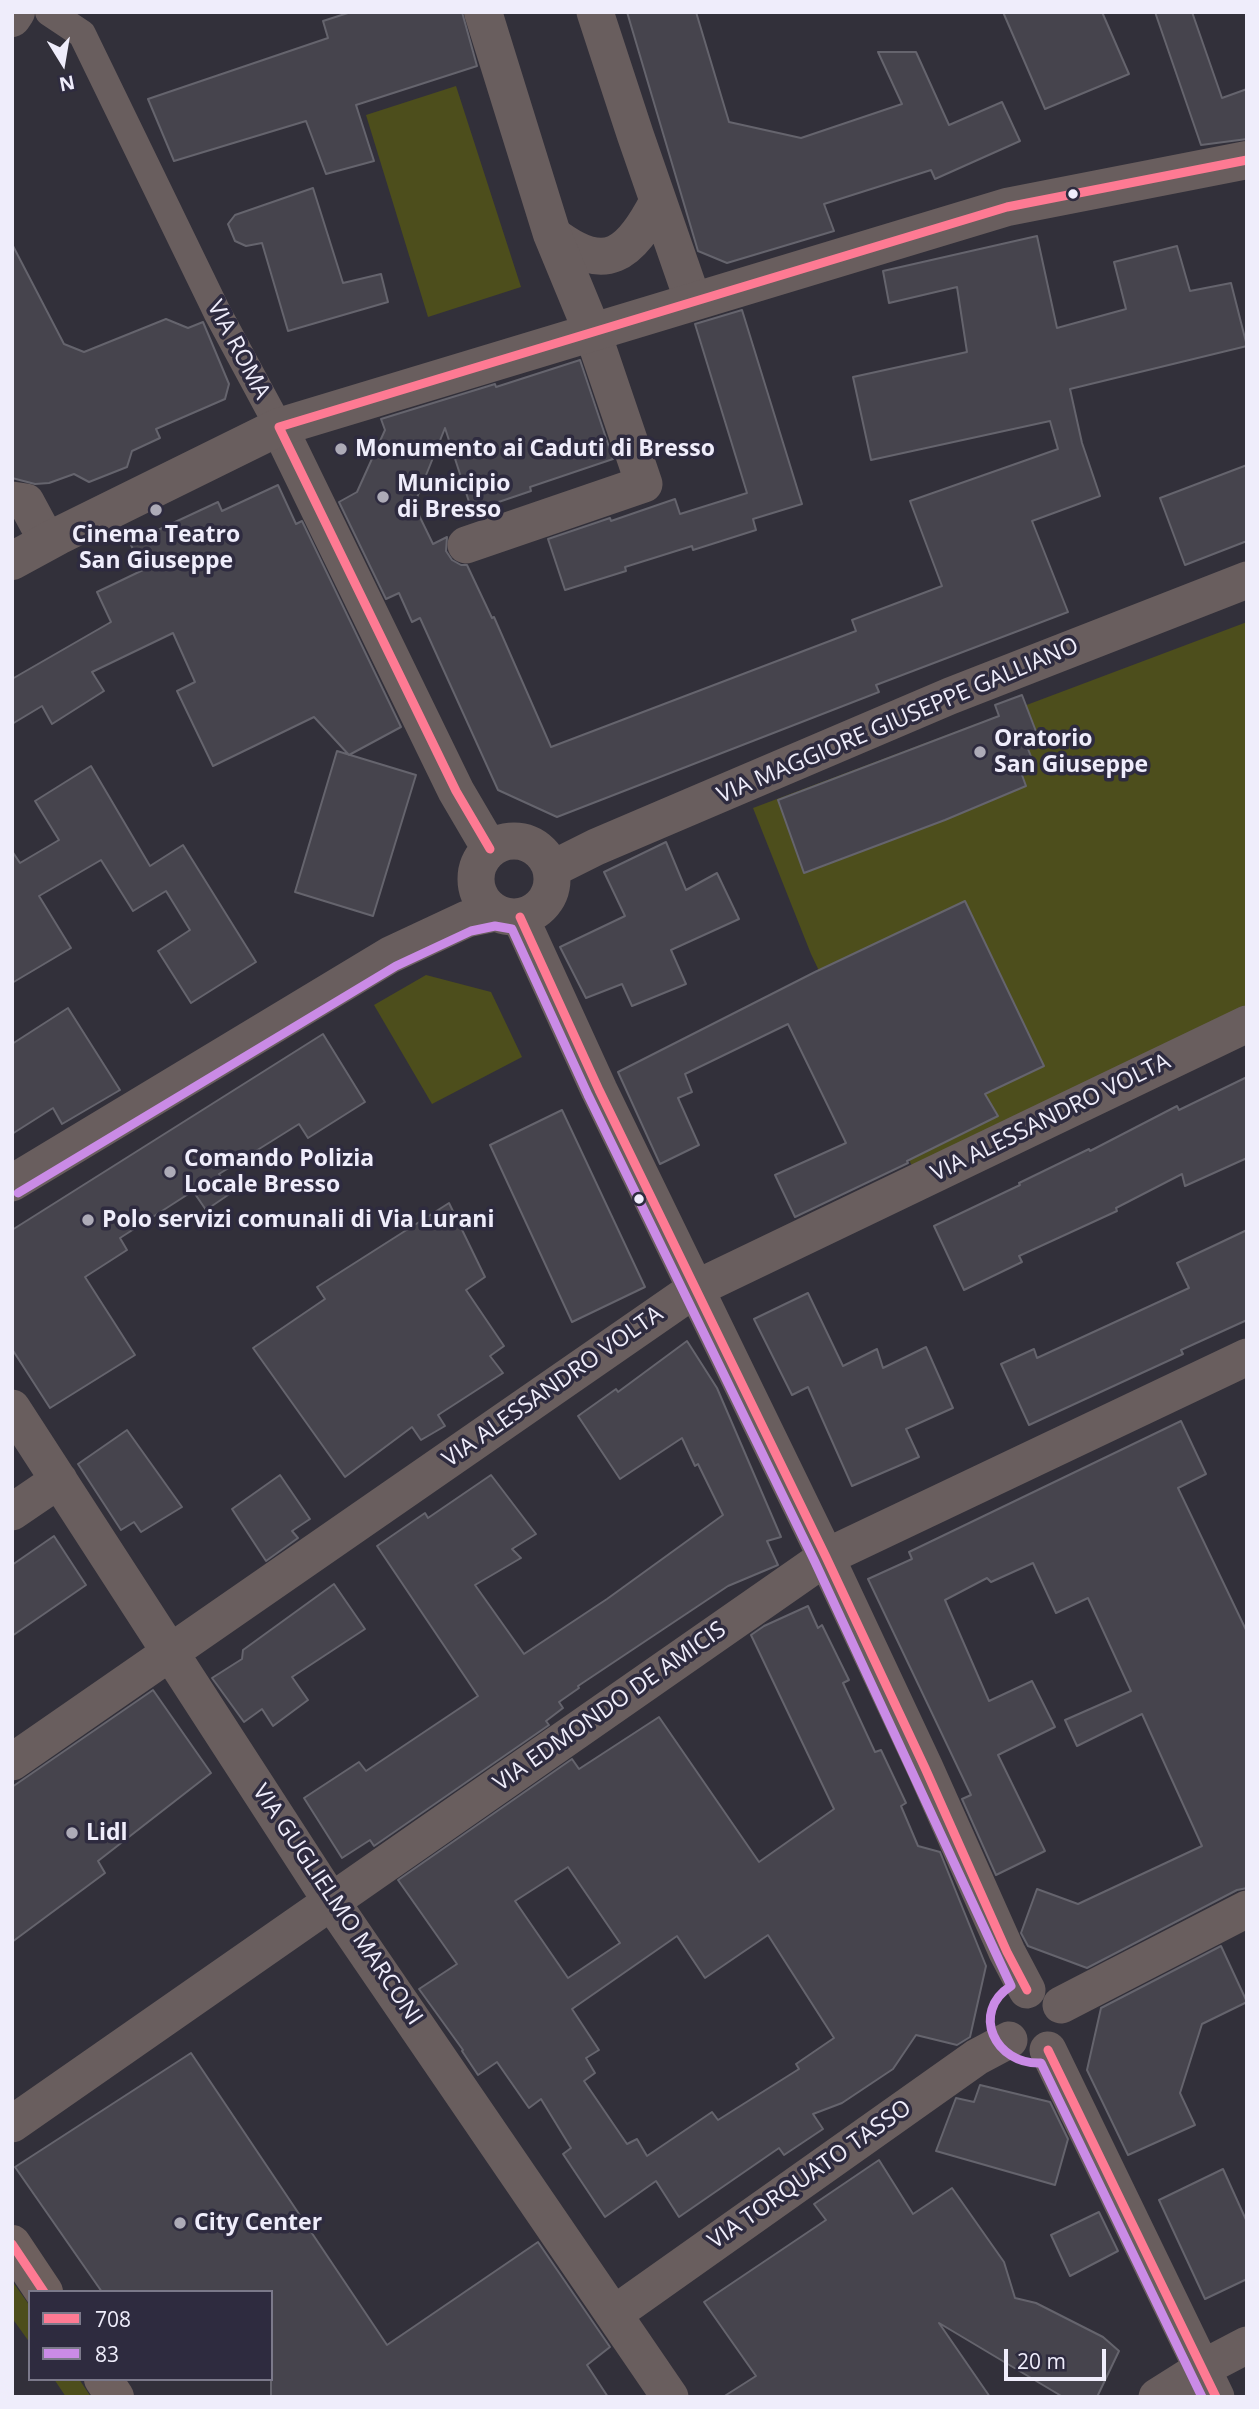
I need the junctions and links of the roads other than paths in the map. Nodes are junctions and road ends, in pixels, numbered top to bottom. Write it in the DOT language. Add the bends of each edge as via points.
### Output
graph roads {
  1 [pos="16,12"];
  2 [pos="49,12"];
  3 [pos="483,12"];
  4 [pos="596,12"];
  5 [pos="12,18"];
  6 [pos="1247,160"];
  7 [pos="658,201"];
  8 [pos="551,233"];
  9 [pos="693,301"];
  10 [pos="592,331"];
  11 [pos="279,427"];
  12 [pos="12,500"];
  13 [pos="47,541"];
  14 [pos="466,545"];
  15 [pos="12,561"];
  16 [pos="1247,580"];
  17 [pos="491,849"];
  18 [pos="552,869"];
  19 [pos="508,915"];
  20 [pos="1247,1024"];
  21 [pos="12,1183"];
  22 [pos="695,1289"];
  23 [pos="1247,1357"];
  24 [pos="12,1408"];
  25 [pos="59,1480"];
  26 [pos="12,1512"];
  27 [pos="826,1557"];
  28 [pos="171,1651"];
  29 [pos="12,1762"];
  30 [pos="331,1901"];
  31 [pos="1247,1909"];
  32 [pos="1027,1990"];
  33 [pos="1062,2005"];
  34 [pos="1009,2040"];
  35 [pos="1048,2050"];
  36 [pos="12,2124"];
  37 [pos="12,2245"];
  38 [pos="43,2290"];
  39 [pos="614,2314"];
  40 [pos="1247,2345"];
  41 [pos="104,2381"];
  42 [pos="1209,2382"];
  43 [pos="115,2397"];
  44 [pos="670,2397"];
  45 [pos="1157,2397"];
  1 -- 5 [label="street"];
  2 -- 11 [label="street, VIA ROMA" via="82,34"];
  3 -- 8 [label="street"];
  4 -- 7 [label="street"];
  6 -- 9 [label="street" via="1007,207"];
  7 -- 8 [label="street" via="632,243 612,255 591,256 572,250"];
  7 -- 9 [label="street"];
  8 -- 10 [label="street"];
  9 -- 10 [label="street"];
  10 -- 11 [label="street"];
  10 -- 14 [label="street" via="644,484"];
  11 -- 13 [label="street"];
  11 -- 17 [label="street, VIA ROMA" via="456,791"];
  12 -- 13 [label="street" via="26,502"];
  13 -- 15 [label="street"];
  16 -- 18 [label="street, VIA MAGGIORE GIUSEPPE GALLIANO" via="950,696"];
  17 -- 18 [label="street" via="501,843 526,843 546,858"];
  17 -- 19 [label="street" via="477,870 479,894"];
  18 -- 19 [label="street" via="549,895 542,905 532,913"];
  19 -- 21 [label="street" via="467,919 390,956"];
  19 -- 22 [label="street"];
  20 -- 22 [label="street, VIA ALESSANDRO VOLTA"];
  22 -- 27 [label="street"];
  22 -- 28 [label="street, VIA ALESSANDRO VOLTA"];
  23 -- 27 [label="street, VIA EDMONDO DE AMICIS"];
  24 -- 25 [label="street, VIA GUGLIELMO MARCONI"];
  25 -- 26 [label="street"];
  25 -- 28 [label="street, VIA GUGLIELMO MARCONI"];
  27 -- 30 [label="street, VIA EDMONDO DE AMICIS"];
  27 -- 32 [label="street"];
  28 -- 29 [label="street, VIA ALESSANDRO VOLTA"];
  28 -- 30 [label="street, VIA GUGLIELMO MARCONI"];
  30 -- 36 [label="street, VIA EDMONDO DE AMICIS"];
  30 -- 39 [label="street, VIA GUGLIELMO MARCONI"];
  31 -- 33 [label="street"];
  32 -- 33 [label="street" via="1052,1995"];
  32 -- 34 [label="street" via="1006,2006 1003,2031"];
  33 -- 35 [label="street" via="1064,2030"];
  34 -- 35 [label="street" via="1021,2050"];
  34 -- 39 [label="street, VIA TORQUATO TASSO" via="977,2057"];
  35 -- 42 [label="street"];
  37 -- 38 [label="main road"];
  39 -- 44 [label="street, VIA GUGLIELMO MARCONI"];
  40 -- 42 [label="street"];
  41 -- 43 [label="main road"];
  42 -- 45 [label="street"];
}
